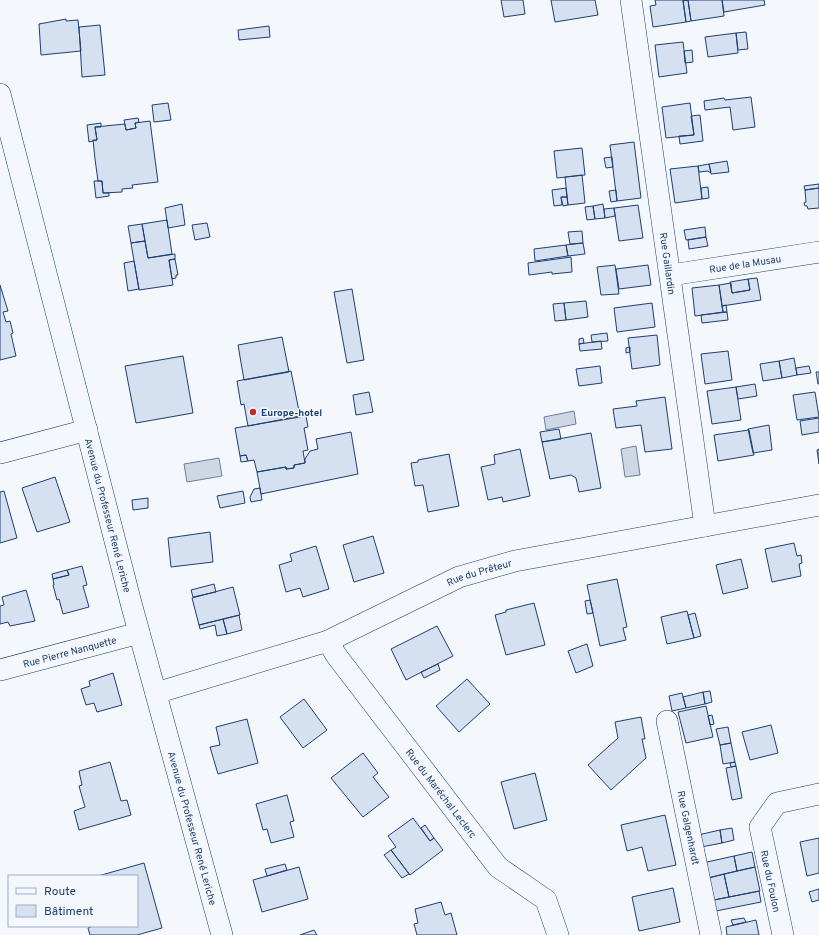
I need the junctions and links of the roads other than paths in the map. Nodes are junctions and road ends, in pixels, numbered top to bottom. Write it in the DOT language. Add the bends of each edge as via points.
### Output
graph roads {
  1 [pos="632,0"];
  2 [pos="0,94"];
  3 [pos="819,252"];
  4 [pos="671,275"];
  5 [pos="87,430"];
  6 [pos="0,453"];
  7 [pos="819,505"];
  8 [pos="705,526"];
  9 [pos="139,633"];
  10 [pos="328,641"];
  11 [pos="0,670"];
  12 [pos="156,693"];
  13 [pos="667,721"];
  14 [pos="819,794"];
  15 [pos="222,935"];
  16 [pos="558,935"];
  17 [pos="711,935"];
  18 [pos="783,935"];
  1 -- 4 [label="street, Rue Gaillardin"];
  2 -- 5 [label="street, Avenue du Professeur René Leriche"];
  3 -- 4 [label="street, Rue de la Musau"];
  4 -- 8 [label="street, Rue Gaillardin"];
  5 -- 6 [label="street"];
  5 -- 9 [label="street, Avenue du Professeur René Leriche"];
  7 -- 8 [label="street, Rue du Prêteur"];
  8 -- 10 [label="street, Rue du Prêteur" via="514,561 459,578"];
  9 -- 11 [label="street, Rue Pierre Nanquette"];
  9 -- 12 [label="street, Avenue du Professeur René Leriche"];
  10 -- 12 [label="street, Rue du Prêteur"];
  10 -- 16 [label="street, Rue du Maréchal Leclerc" via="336,655 498,867 546,900"];
  12 -- 15 [label="street, Avenue du Professeur René Leriche"];
  13 -- 17 [label="street, Rue Galgenhardt"];
  14 -- 18 [label="street, Rue du Foulon" via="777,803 760,827"];
}
